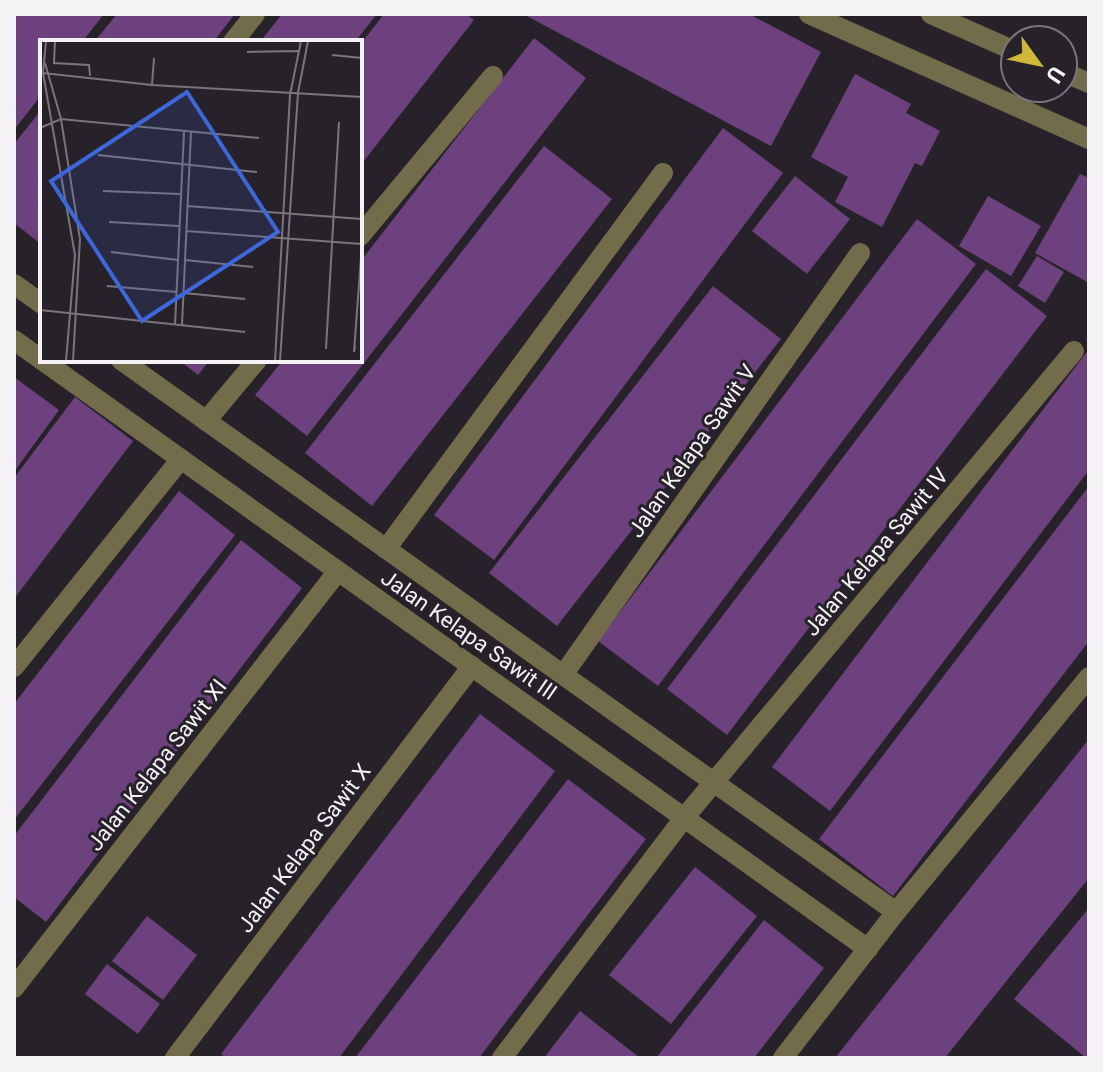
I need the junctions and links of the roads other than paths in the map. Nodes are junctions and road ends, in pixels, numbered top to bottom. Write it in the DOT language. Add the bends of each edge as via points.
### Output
graph roads {
  1 [pos="255,14"];
  2 [pos="809,14"];
  3 [pos="931,14"];
  4 [pos="235,40"];
  5 [pos="999,44"];
  6 [pos="493,76"];
  7 [pos="1089,139"];
  8 [pos="663,173"];
  9 [pos="362,234"];
  10 [pos="860,253"];
  11 [pos="14,284"];
  12 [pos="39,296"];
  13 [pos="14,340"];
  14 [pos="1074,351"];
  15 [pos="40,359"];
  16 [pos="45,362"];
  17 [pos="124,362"];
  18 [pos="255,362"];
  19 [pos="206,421"];
  20 [pos="181,459"];
  21 [pos="386,549"];
  22 [pos="338,571"];
  23 [pos="472,666"];
  24 [pos="14,667"];
  25 [pos="563,675"];
  26 [pos="1089,677"];
  27 [pos="714,783"];
  28 [pos="684,818"];
  29 [pos="896,912"];
  30 [pos="868,949"];
  31 [pos="14,988"];
  32 [pos="175,1058"];
  33 [pos="502,1058"];
  34 [pos="783,1058"];
  1 -- 4 [label="street"];
  2 -- 7 [label="street"];
  3 -- 5 [label="street"];
  6 -- 9 [label="street"];
  8 -- 21 [label="street"];
  10 -- 25 [label="street, Jalan Kelapa Sawit V"];
  11 -- 12 [label="street"];
  13 -- 15 [label="street, Jalan Kelapa Sawit III"];
  14 -- 27 [label="street, Jalan Kelapa Sawit IV"];
  16 -- 20 [label="street, Jalan Kelapa Sawit III"];
  17 -- 19 [label="street, Jalan Kelapa Sawit III"];
  18 -- 19 [label="street"];
  19 -- 21 [label="street, Jalan Kelapa Sawit III"];
  20 -- 22 [label="street, Jalan Kelapa Sawit III"];
  20 -- 24 [label="street"];
  21 -- 25 [label="street, Jalan Kelapa Sawit III"];
  22 -- 23 [label="street, Jalan Kelapa Sawit III"];
  22 -- 31 [label="street, Jalan Kelapa Sawit XI"];
  23 -- 28 [label="street, Jalan Kelapa Sawit III"];
  23 -- 32 [label="street, Jalan Kelapa Sawit X"];
  25 -- 27 [label="street, Jalan Kelapa Sawit III"];
  26 -- 29 [label="street"];
  27 -- 28 [label="street, Jalan Kelapa Sawit IV"];
  27 -- 29 [label="street, Jalan Kelapa Sawit III"];
  28 -- 30 [label="street, Jalan Kelapa Sawit III"];
  28 -- 33 [label="street, Jalan Kelapa Sawit IV"];
  29 -- 30 [label="street"];
  30 -- 34 [label="street"];
}
